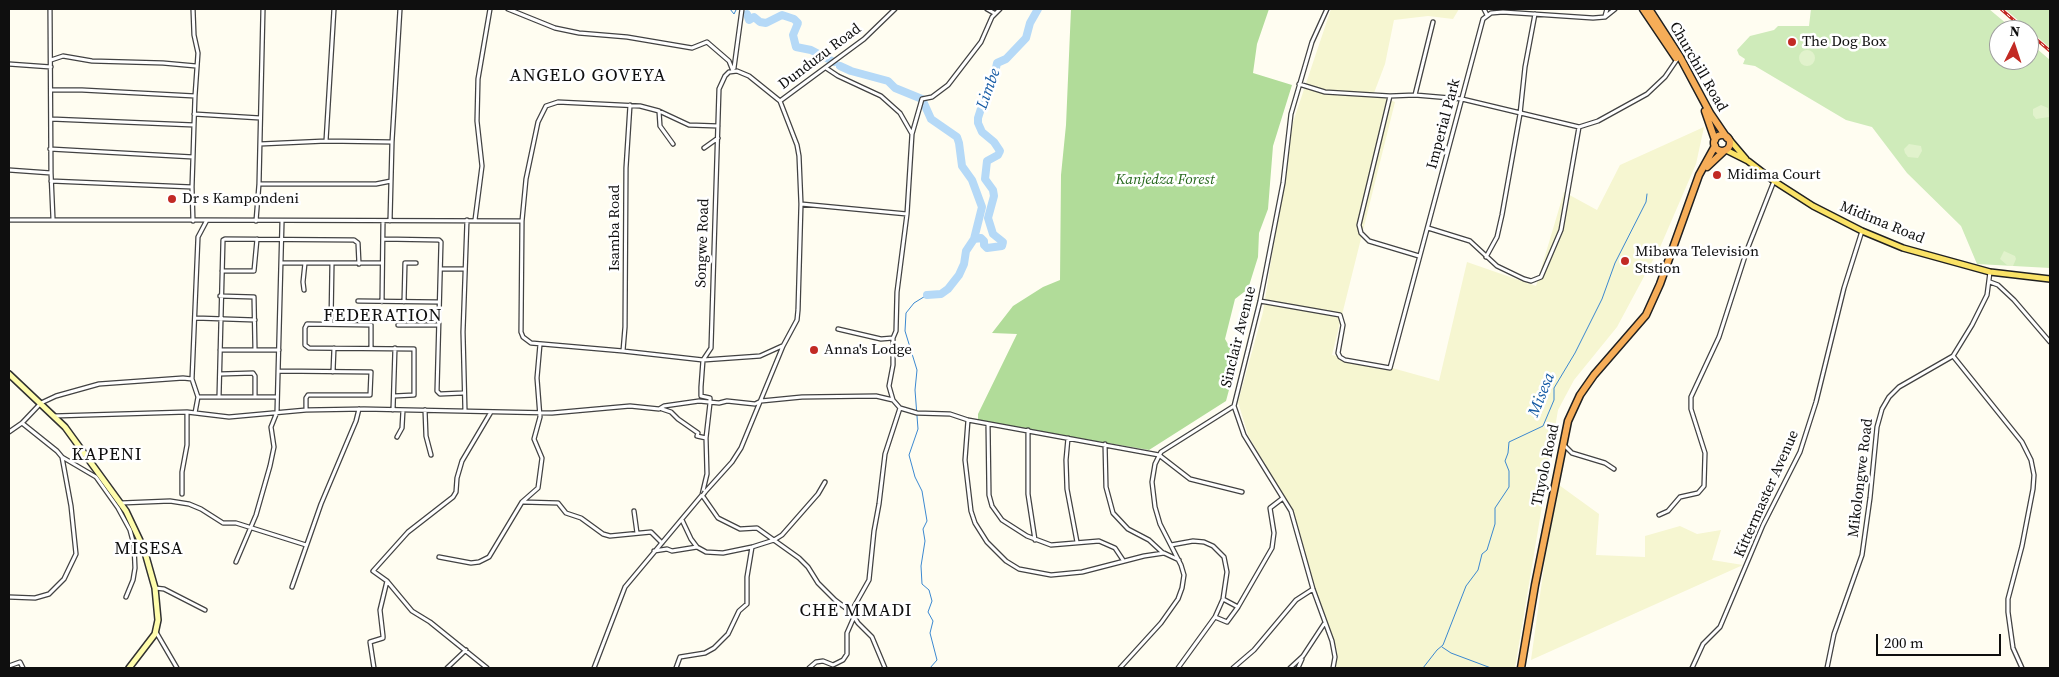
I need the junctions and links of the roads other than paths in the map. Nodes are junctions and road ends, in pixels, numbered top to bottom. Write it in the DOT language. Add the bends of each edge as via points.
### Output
graph roads {
  1 [pos="50,9"];
  2 [pos="193,9"];
  3 [pos="263,9"];
  4 [pos="334,9"];
  5 [pos="400,9"];
  6 [pos="490,9"];
  7 [pos="508,9"];
  8 [pos="742,9"];
  9 [pos="895,9"];
  10 [pos="988,9"];
  11 [pos="1000,9"];
  12 [pos="1327,9"];
  13 [pos="1484,9"];
  14 [pos="1607,9"];
  15 [pos="1615,9"];
  16 [pos="1643,9"];
  17 [pos="1649,9"];
  18 [pos="994,14"];
  19 [pos="1535,14"];
  20 [pos="1487,15"];
  21 [pos="1605,17"];
  22 [pos="1433,22"];
  23 [pos="1678,58"];
  24 [pos="51,60"];
  25 [pos="9,64"];
  26 [pos="51,66"];
  27 [pos="196,66"];
  28 [pos="826,68"];
  29 [pos="733,71"];
  30 [pos="1298,84"];
  31 [pos="52,90"];
  32 [pos="1415,95"];
  33 [pos="195,96"];
  34 [pos="1390,96"];
  35 [pos="1462,99"];
  36 [pos="780,101"];
  37 [pos="630,105"];
  38 [pos="659,111"];
  39 [pos="194,114"];
  40 [pos="1520,114"];
  41 [pos="260,118"];
  42 [pos="51,119"];
  43 [pos="194,125"];
  44 [pos="718,126"];
  45 [pos="1579,127"];
  46 [pos="912,134"];
  47 [pos="718,138"];
  48 [pos="1728,139"];
  49 [pos="326,141"];
  50 [pos="392,142"];
  51 [pos="1715,143"];
  52 [pos="260,144"];
  53 [pos="673,144"];
  54 [pos="50,148"];
  55 [pos="704,148"];
  56 [pos="1725,150"];
  57 [pos="193,157"];
  58 [pos="1748,161"];
  59 [pos="9,170"];
  60 [pos="50,174"];
  61 [pos="391,180"];
  62 [pos="1698,180"];
  63 [pos="51,181"];
  64 [pos="1774,181"];
  65 [pos="259,184"];
  66 [pos="192,187"];
  67 [pos="800,204"];
  68 [pos="906,214"];
  69 [pos="53,219"];
  70 [pos="9,220"];
  71 [pos="207,220"];
  72 [pos="467,220"];
  73 [pos="475,220"];
  74 [pos="192,221"];
  75 [pos="256,221"];
  76 [pos="383,221"];
  77 [pos="390,221"];
  78 [pos="522,221"];
  79 [pos="282,222"];
  80 [pos="1428,228"];
  81 [pos="1862,231"];
  82 [pos="383,239"];
  83 [pos="257,240"];
  84 [pos="282,240"];
  85 [pos="1420,256"];
  86 [pos="1486,257"];
  87 [pos="281,263"];
  88 [pos="305,263"];
  89 [pos="382,263"];
  90 [pos="416,263"];
  91 [pos="332,264"];
  92 [pos="359,264"];
  93 [pos="440,269"];
  94 [pos="465,269"];
  95 [pos="222,271"];
  96 [pos="1990,272"];
  97 [pos="2050,279"];
  98 [pos="1990,282"];
  99 [pos="304,290"];
  100 [pos="220,296"];
  101 [pos="358,301"];
  102 [pos="1260,301"];
  103 [pos="382,302"];
  104 [pos="404,302"];
  105 [pos="438,302"];
  106 [pos="196,318"];
  107 [pos="220,318"];
  108 [pos="256,320"];
  109 [pos="331,324"];
  110 [pos="398,325"];
  111 [pos="438,325"];
  112 [pos="838,329"];
  113 [pos="893,338"];
  114 [pos="2050,342"];
  115 [pos="540,344"];
  116 [pos="783,346"];
  117 [pos="334,348"];
  118 [pos="371,348"];
  119 [pos="395,348"];
  120 [pos="220,350"];
  121 [pos="255,350"];
  122 [pos="279,350"];
  123 [pos="623,351"];
  124 [pos="1953,356"];
  125 [pos="703,360"];
  126 [pos="278,371"];
  127 [pos="334,372"];
  128 [pos="9,374"];
  129 [pos="220,374"];
  130 [pos="192,379"];
  131 [pos="463,393"];
  132 [pos="394,396"];
  133 [pos="198,397"];
  134 [pos="218,397"];
  135 [pos="255,397"];
  136 [pos="277,397"];
  137 [pos="893,400"];
  138 [pos="761,401"];
  139 [pos="41,403"];
  140 [pos="710,403"];
  141 [pos="1234,406"];
  142 [pos="900,408"];
  143 [pos="359,409"];
  144 [pos="659,409"];
  145 [pos="306,410"];
  146 [pos="393,410"];
  147 [pos="403,410"];
  148 [pos="425,410"];
  149 [pos="465,411"];
  150 [pos="492,411"];
  151 [pos="187,412"];
  152 [pos="277,412"];
  153 [pos="538,412"];
  154 [pos="195,413"];
  155 [pos="54,416"];
  156 [pos="968,420"];
  157 [pos="22,423"];
  158 [pos="988,424"];
  159 [pos="1028,430"];
  160 [pos="9,432"];
  161 [pos="397,437"];
  162 [pos="706,438"];
  163 [pos="1068,438"];
  164 [pos="1562,443"];
  165 [pos="1105,444"];
  166 [pos="431,455"];
  167 [pos="1159,455"];
  168 [pos="62,457"];
  169 [pos="1614,469"];
  170 [pos="824,482"];
  171 [pos="1242,492"];
  172 [pos="182,494"];
  173 [pos="703,494"];
  174 [pos="1283,498"];
  175 [pos="522,502"];
  176 [pos="120,503"];
  177 [pos="634,511"];
  178 [pos="1658,515"];
  179 [pos="682,520"];
  180 [pos="252,529"];
  181 [pos="637,532"];
  182 [pos="774,540"];
  183 [pos="1035,540"];
  184 [pos="1077,542"];
  185 [pos="662,543"];
  186 [pos="306,545"];
  187 [pos="1171,545"];
  188 [pos="697,547"];
  189 [pos="752,547"];
  190 [pos="654,551"];
  191 [pos="1164,553"];
  192 [pos="439,557"];
  193 [pos="1123,560"];
  194 [pos="1179,560"];
  195 [pos="236,562"];
  196 [pos="387,581"];
  197 [pos="292,587"];
  198 [pos="155,588"];
  199 [pos="1313,589"];
  200 [pos="9,597"];
  201 [pos="126,597"];
  202 [pos="1223,599"];
  203 [pos="1238,607"];
  204 [pos="205,610"];
  205 [pos="851,612"];
  206 [pos="854,616"];
  207 [pos="1215,617"];
  208 [pos="1325,623"];
  209 [pos="156,632"];
  210 [pos="466,650"];
  211 [pos="1303,656"];
  212 [pos="9,666"];
  213 [pos="833,667"];
  214 [pos="23,668"];
  215 [pos="131,668"];
  216 [pos="177,668"];
  217 [pos="374,668"];
  218 [pos="447,668"];
  219 [pos="487,668"];
  220 [pos="594,668"];
  221 [pos="676,668"];
  222 [pos="809,668"];
  223 [pos="885,668"];
  224 [pos="1120,668"];
  225 [pos="1178,668"];
  226 [pos="1233,668"];
  227 [pos="1290,668"];
  228 [pos="1298,668"];
  229 [pos="1333,668"];
  230 [pos="1521,668"];
  231 [pos="1692,668"];
  232 [pos="1827,668"];
  233 [pos="2022,668"];
  1 -- 24 [label="street"];
  2 -- 27 [label="street" via="198,53"];
  3 -- 41 [label="street"];
  4 -- 49 [label="street"];
  5 -- 50 [label="street"];
  6 -- 73 [label="street" via="478,79 477,121 482,166"];
  7 -- 29 [label="street" via="563,30 692,48 707,42 729,61"];
  8 -- 29 [label="street"];
  9 -- 28 [label="street, Dunduzu Road" via="864,40"];
  10 -- 18 [label="street"];
  11 -- 18 [label="street"];
  12 -- 30 [label="street, Sinclair Avenue"];
  13 -- 20 [label="street"];
  14 -- 21 [label="street"];
  15 -- 21 [label="street"];
  16 -- 23 [label="highway, Churchill Road"];
  17 -- 23 [label="highway, Churchill Road"];
  18 -- 46 [label="street" via="981,42 948,84 932,97 922,99"];
  19 -- 20 [label="street" via="1502,12"];
  19 -- 21 [label="street"];
  19 -- 40 [label="street"];
  20 -- 35 [label="street, Imperial Park" via="1483,19"];
  22 -- 32 [label="street"];
  23 -- 45 [label="street" via="1665,77 1647,94 1598,121"];
  23 -- 48 [label="highway, Churchill Road"];
  23 -- 51 [label="highway, Churchill Road" via="1706,114"];
  24 -- 26 [label="street"];
  24 -- 27 [label="street" via="63,56 92,61"];
  25 -- 26 [label="street"];
  26 -- 31 [label="street"];
  27 -- 33 [label="street"];
  28 -- 36 [label="street, Dunduzu Road"];
  28 -- 46 [label="street" via="880,96 900,113"];
  29 -- 36 [label="street" via="749,76"];
  29 -- 44 [label="street, Songwe Road" via="725,76 719,89"];
  30 -- 34 [label="street" via="1325,92"];
  30 -- 102 [label="street, Sinclair Avenue" via="1290,114 1282,183"];
  31 -- 33 [label="street"];
  31 -- 42 [label="street"];
  32 -- 34 [label="street"];
  32 -- 35 [label="street"];
  33 -- 39 [label="street"];
  34 -- 85 [label="street" via="1359,225 1361,233 1370,241"];
  35 -- 40 [label="street"];
  35 -- 80 [label="street, Imperial Park"];
  36 -- 67 [label="street" via="800,156"];
  37 -- 38 [label="street"];
  37 -- 78 [label="street" via="558,102 546,106 538,122 526,179"];
  37 -- 123 [label="street, Isamba Road"];
  38 -- 44 [label="street" via="689,125"];
  38 -- 53 [label="street" via="660,126"];
  39 -- 41 [label="street"];
  39 -- 43 [label="street"];
  40 -- 45 [label="street"];
  40 -- 86 [label="street" via="1497,237"];
  41 -- 52 [label="street"];
  42 -- 43 [label="street"];
  42 -- 54 [label="street"];
  43 -- 57 [label="street"];
  44 -- 47 [label="street, Songwe Road"];
  45 -- 86 [label="street" via="1561,230 1544,272 1536,280 1528,280 1497,266"];
  46 -- 68 [label="street"];
  47 -- 55 [label="street"];
  47 -- 125 [label="street, Songwe Road" via="710,348"];
  48 -- 51 [label="highway" via="1722,136"];
  48 -- 56 [label="highway" via="1730,144"];
  48 -- 58 [label="main road, Midima Road"];
  49 -- 50 [label="street"];
  49 -- 52 [label="street"];
  50 -- 61 [label="street"];
  51 -- 56 [label="highway" via="1720,151"];
  51 -- 62 [label="highway, Thyolo Road"];
  52 -- 65 [label="street"];
  54 -- 57 [label="street"];
  54 -- 60 [label="street"];
  56 -- 58 [label="main road, Midima Road"];
  56 -- 62 [label="highway, Thyolo Road" via="1715,157"];
  57 -- 66 [label="street"];
  58 -- 64 [label="main road, Midima Road"];
  59 -- 60 [label="street"];
  60 -- 63 [label="street"];
  61 -- 65 [label="street" via="376,184"];
  61 -- 77 [label="street"];
  62 -- 164 [label="highway, Thyolo Road" via="1646,315 1587,385 1573,409"];
  63 -- 66 [label="street"];
  63 -- 69 [label="street"];
  64 -- 81 [label="main road, Midima Road"];
  64 -- 178 [label="street" via="1747,250 1719,337 1691,397 1691,408 1705,453 1704,486 1698,493 1680,497 1668,511"];
  65 -- 75 [label="street"];
  66 -- 74 [label="street"];
  67 -- 68 [label="street"];
  67 -- 116 [label="street" via="797,320"];
  68 -- 113 [label="street"];
  69 -- 70 [label="street"];
  69 -- 74 [label="street"];
  71 -- 74 [label="street"];
  71 -- 75 [label="street"];
  71 -- 106 [label="street" via="198,237"];
  72 -- 73 [label="street"];
  72 -- 77 [label="street"];
  72 -- 94 [label="street"];
  73 -- 78 [label="street"];
  75 -- 79 [label="street"];
  76 -- 77 [label="street"];
  76 -- 79 [label="street"];
  76 -- 82 [label="street"];
  78 -- 115 [label="street" via="521,332 526,340"];
  79 -- 84 [label="street"];
  80 -- 85 [label="street, Imperial Park"];
  80 -- 86 [label="street" via="1470,241"];
  81 -- 96 [label="main road, Midima Road" via="1903,248"];
  81 -- 231 [label="street, Kittermaster Avenue" via="1800,452 1763,525 1720,627 1700,647"];
  82 -- 89 [label="street"];
  82 -- 93 [label="street" via="440,240"];
  83 -- 84 [label="street"];
  83 -- 95 [label="street" via="254,271"];
  83 -- 95 [label="street" via="223,240"];
  84 -- 87 [label="street"];
  84 -- 92 [label="street" via="354,240 358,243"];
  85 -- 102 [label="street, Imperial Park" via="1390,368 1340,357 1343,325 1340,315"];
  87 -- 88 [label="street"];
  87 -- 122 [label="street"];
  88 -- 91 [label="street"];
  88 -- 99 [label="street"];
  89 -- 92 [label="street"];
  89 -- 103 [label="street"];
  90 -- 104 [label="street" via="405,263"];
  91 -- 92 [label="street"];
  91 -- 109 [label="street"];
  93 -- 94 [label="street"];
  93 -- 105 [label="street"];
  94 -- 131 [label="street"];
  95 -- 100 [label="street"];
  96 -- 97 [label="main road, Midima Road"];
  96 -- 98 [label="street"];
  98 -- 114 [label="street" via="2014,300"];
  98 -- 124 [label="street" via="1984,301"];
  100 -- 107 [label="street"];
  100 -- 108 [label="street" via="254,297"];
  101 -- 103 [label="street"];
  102 -- 141 [label="street, Sinclair Avenue"];
  103 -- 104 [label="street"];
  104 -- 105 [label="street"];
  105 -- 111 [label="street"];
  106 -- 107 [label="street"];
  106 -- 130 [label="street"];
  107 -- 108 [label="street"];
  107 -- 120 [label="street"];
  108 -- 121 [label="street"];
  109 -- 117 [label="street" via="308,324 305,345 309,348"];
  109 -- 118 [label="street" via="371,325"];
  110 -- 111 [label="street"];
  111 -- 131 [label="street" via="437,391 440,394"];
  112 -- 113 [label="street" via="881,339"];
  113 -- 137 [label="street" via="889,387"];
  115 -- 123 [label="street"];
  115 -- 153 [label="street"];
  116 -- 125 [label="street" via="760,356"];
  116 -- 138 [label="street"];
  117 -- 118 [label="street"];
  117 -- 127 [label="street"];
  118 -- 119 [label="street"];
  119 -- 132 [label="street"];
  119 -- 132 [label="street" via="414,348 414,393 411,396"];
  120 -- 121 [label="street"];
  120 -- 129 [label="street"];
  121 -- 122 [label="street"];
  122 -- 126 [label="street"];
  123 -- 125 [label="street"];
  124 -- 232 [label="street, Mikolongwe Road" via="1899,387 1882,409 1877,427 1862,555 1834,634"];
  124 -- 233 [label="street" via="2022,442 2031,460 2033,489 2008,599 2013,648"];
  125 -- 140 [label="street, Songwe Road" via="701,396 710,398"];
  126 -- 127 [label="street"];
  126 -- 136 [label="street"];
  127 -- 145 [label="street" via="369,371 372,375 370,395 308,395"];
  128 -- 139 [label="main road"];
  129 -- 134 [label="street"];
  129 -- 135 [label="street" via="253,373"];
  130 -- 133 [label="street"];
  130 -- 139 [label="street" via="99,384"];
  131 -- 149 [label="street"];
  132 -- 146 [label="street"];
  133 -- 134 [label="street"];
  133 -- 154 [label="street"];
  134 -- 135 [label="street"];
  135 -- 136 [label="street"];
  136 -- 152 [label="street"];
  137 -- 138 [label="street" via="876,396"];
  137 -- 142 [label="street"];
  138 -- 140 [label="street" via="755,404"];
  138 -- 173 [label="street" via="741,448"];
  139 -- 155 [label="main road"];
  139 -- 157 [label="street"];
  140 -- 144 [label="street" via="699,401"];
  140 -- 162 [label="street"];
  141 -- 167 [label="street, Sinclair Avenue"];
  141 -- 174 [label="street" via="1244,435"];
  142 -- 156 [label="street" via="917,413 950,414"];
  142 -- 205 [label="street" via="885,454 869,580"];
  143 -- 145 [label="street"];
  143 -- 146 [label="street"];
  143 -- 186 [label="street"];
  144 -- 153 [label="street" via="630,406"];
  144 -- 162 [label="street" via="666,408 697,436"];
  145 -- 152 [label="street"];
  146 -- 147 [label="street"];
  147 -- 148 [label="street"];
  147 -- 161 [label="street" via="402,428"];
  148 -- 149 [label="street"];
  148 -- 166 [label="street"];
  149 -- 150 [label="street"];
  150 -- 153 [label="street"];
  150 -- 196 [label="street" via="462,461 453,497 408,532 374,570"];
  151 -- 154 [label="street"];
  151 -- 155 [label="street"];
  151 -- 172 [label="street"];
  152 -- 154 [label="street" via="229,417"];
  152 -- 180 [label="street" via="271,427 274,447 270,466"];
  153 -- 175 [label="street" via="540,417 534,440 542,458 539,485"];
  155 -- 176 [label="main road"];
  156 -- 158 [label="street"];
  156 -- 193 [label="street" via="965,460 971,511 975,524 996,552 1019,569 1051,575 1082,572"];
  157 -- 160 [label="street"];
  157 -- 168 [label="street"];
  158 -- 159 [label="street"];
  158 -- 183 [label="street" via="988,490 991,503 1003,521"];
  159 -- 163 [label="street"];
  159 -- 183 [label="street" via="1028,494"];
  162 -- 173 [label="street" via="707,474"];
  163 -- 165 [label="street"];
  163 -- 184 [label="street" via="1067,489"];
  164 -- 169 [label="street" via="1572,452"];
  164 -- 230 [label="highway, Thyolo Road"];
  165 -- 167 [label="street"];
  165 -- 191 [label="street" via="1106,487 1113,513 1128,529"];
  167 -- 171 [label="street" via="1190,479"];
  167 -- 187 [label="street" via="1153,472 1154,500 1160,524"];
  168 -- 200 [label="street" via="76,550 73,561 64,579 49,594 35,598"];
  168 -- 201 [label="street" via="96,477 130,530 135,568"];
  170 -- 182 [label="street" via="790,527"];
  173 -- 179 [label="street"];
  173 -- 182 [label="street" via="718,518 740,529 756,528"];
  174 -- 199 [label="street" via="1295,523"];
  174 -- 203 [label="street" via="1270,508 1274,533 1272,548"];
  175 -- 181 [label="street" via="558,503 566,513 581,518 608,536"];
  175 -- 192 [label="street" via="489,557 471,563"];
  176 -- 180 [label="street" via="170,501 189,504 223,523 236,523"];
  176 -- 198 [label="main road" via="144,549"];
  177 -- 181 [label="street"];
  179 -- 185 [label="street"];
  179 -- 188 [label="street"];
  180 -- 186 [label="street"];
  180 -- 195 [label="street"];
  181 -- 185 [label="street" via="653,532"];
  182 -- 189 [label="street"];
  182 -- 205 [label="street" via="799,558 822,588"];
  183 -- 184 [label="street" via="1053,545"];
  184 -- 193 [label="street" via="1099,541 1115,548"];
  185 -- 190 [label="street"];
  186 -- 197 [label="street"];
  187 -- 194 [label="street"];
  187 -- 202 [label="street" via="1193,541 1206,542 1216,548 1224,557 1227,572"];
  188 -- 189 [label="street" via="713,553"];
  188 -- 190 [label="street"];
  189 -- 221 [label="street" via="746,607 738,611 728,634 714,648 680,658"];
  190 -- 220 [label="street" via="625,587"];
  191 -- 193 [label="street"];
  191 -- 194 [label="street"];
  194 -- 224 [label="street" via="1183,580 1178,599"];
  196 -- 210 [label="street" via="412,611"];
  196 -- 217 [label="street" via="380,610 383,636 370,642"];
  198 -- 204 [label="street"];
  198 -- 209 [label="main road"];
  199 -- 208 [label="street"];
  199 -- 226 [label="street" via="1296,600 1274,629"];
  202 -- 203 [label="street"];
  202 -- 207 [label="street"];
  203 -- 207 [label="street" via="1227,622"];
  205 -- 206 [label="street"];
  206 -- 213 [label="street" via="847,634 846,655"];
  206 -- 223 [label="street" via="872,637"];
  207 -- 225 [label="street"];
  208 -- 211 [label="street"];
  208 -- 229 [label="street" via="1334,651"];
  209 -- 215 [label="main road"];
  209 -- 216 [label="street"];
  210 -- 218 [label="street"];
  210 -- 219 [label="street"];
  211 -- 227 [label="street"];
  211 -- 228 [label="street"];
  212 -- 214 [label="street" via="20,662"];
  213 -- 222 [label="street" via="821,661"];
}
